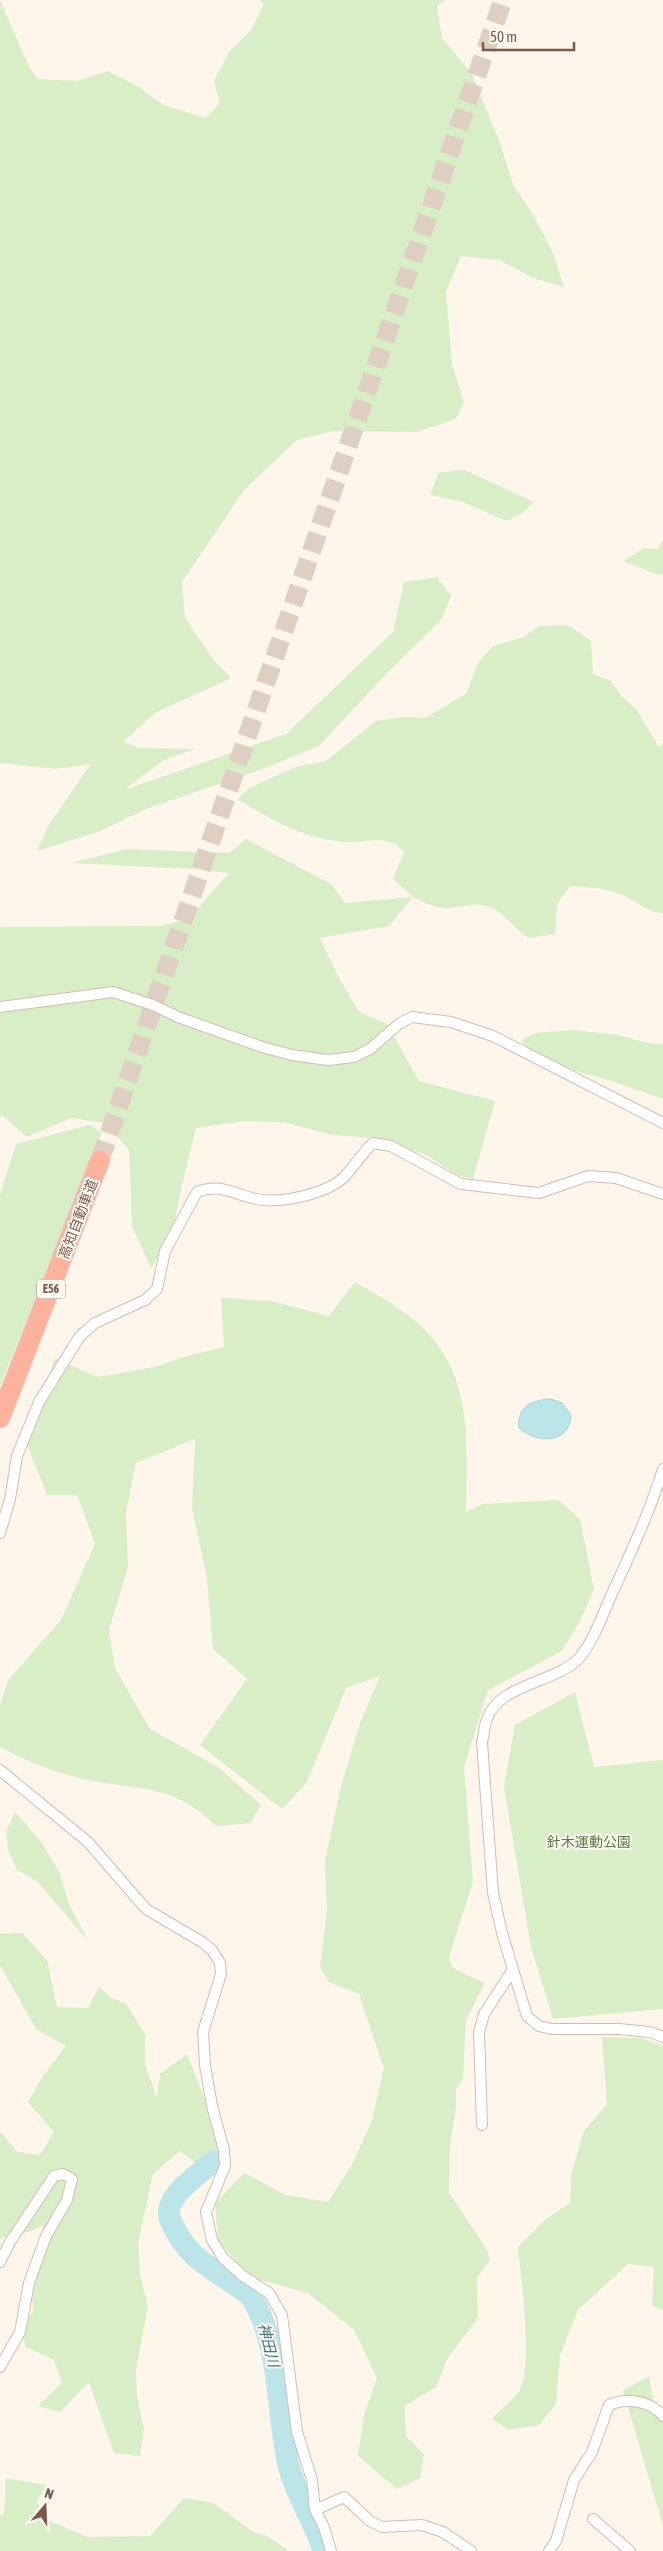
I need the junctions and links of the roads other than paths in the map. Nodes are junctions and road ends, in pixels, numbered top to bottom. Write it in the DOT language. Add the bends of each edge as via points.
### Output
graph roads {
  1 [pos="0,1007"];
  2 [pos="663,1123"];
  3 [pos="100,1160"];
  4 [pos="663,1194"];
  5 [pos="0,1418"];
  6 [pos="663,1469"];
  7 [pos="0,1533"];
  8 [pos="0,1770"];
  9 [pos="512,1971"];
  10 [pos="663,2037"];
  11 [pos="482,2125"];
  12 [pos="0,2262"];
  13 [pos="0,2367"];
  14 [pos="663,2416"];
  15 [pos="315,2510"];
  16 [pos="593,2519"];
  17 [pos="331,2551"];
  18 [pos="471,2551"];
  19 [pos="549,2551"];
  20 [pos="630,2551"];
  1 -- 2 [label="street" via="113,992 262,1047 328,1060 354,1057 370,1049 400,1023 412,1018 450,1022 493,1036"];
  3 -- 5 [label="highway, 高知自動車道 / E56"];
  4 -- 7 [label="street" via="616,1178 588,1176 539,1193 461,1184 391,1146 373,1143 345,1177 290,1200 257,1199 210,1187 197,1192 165,1251 158,1289 145,1300 95,1323 80,1336 39,1402 17,1456"];
  6 -- 9 [label="street" via="620,1576 580,1657 564,1671 531,1683 499,1702 487,1718 482,1742 493,1892"];
  8 -- 15 [label="street" via="88,1842 146,1909 202,1942 212,1950 220,1964 221,1974 203,2032 205,2065 225,2166 206,2212 212,2240 223,2258 268,2293 282,2315 297,2432 312,2480"];
  9 -- 10 [label="street" via="527,2016 539,2026 650,2032"];
  9 -- 11 [label="street" via="484,2014 479,2032"];
  12 -- 13 [label="street" via="54,2176 63,2174 72,2179 67,2200 46,2236 29,2283 20,2332"];
  14 -- 19 [label="street" via="658,2410 640,2402 620,2400 609,2405 592,2452 574,2480 556,2540"];
  15 -- 17 [label="street"];
  15 -- 18 [label="street" via="344,2497 370,2521 382,2526 422,2525 443,2532"];
  16 -- 20 [label="street"];
}
